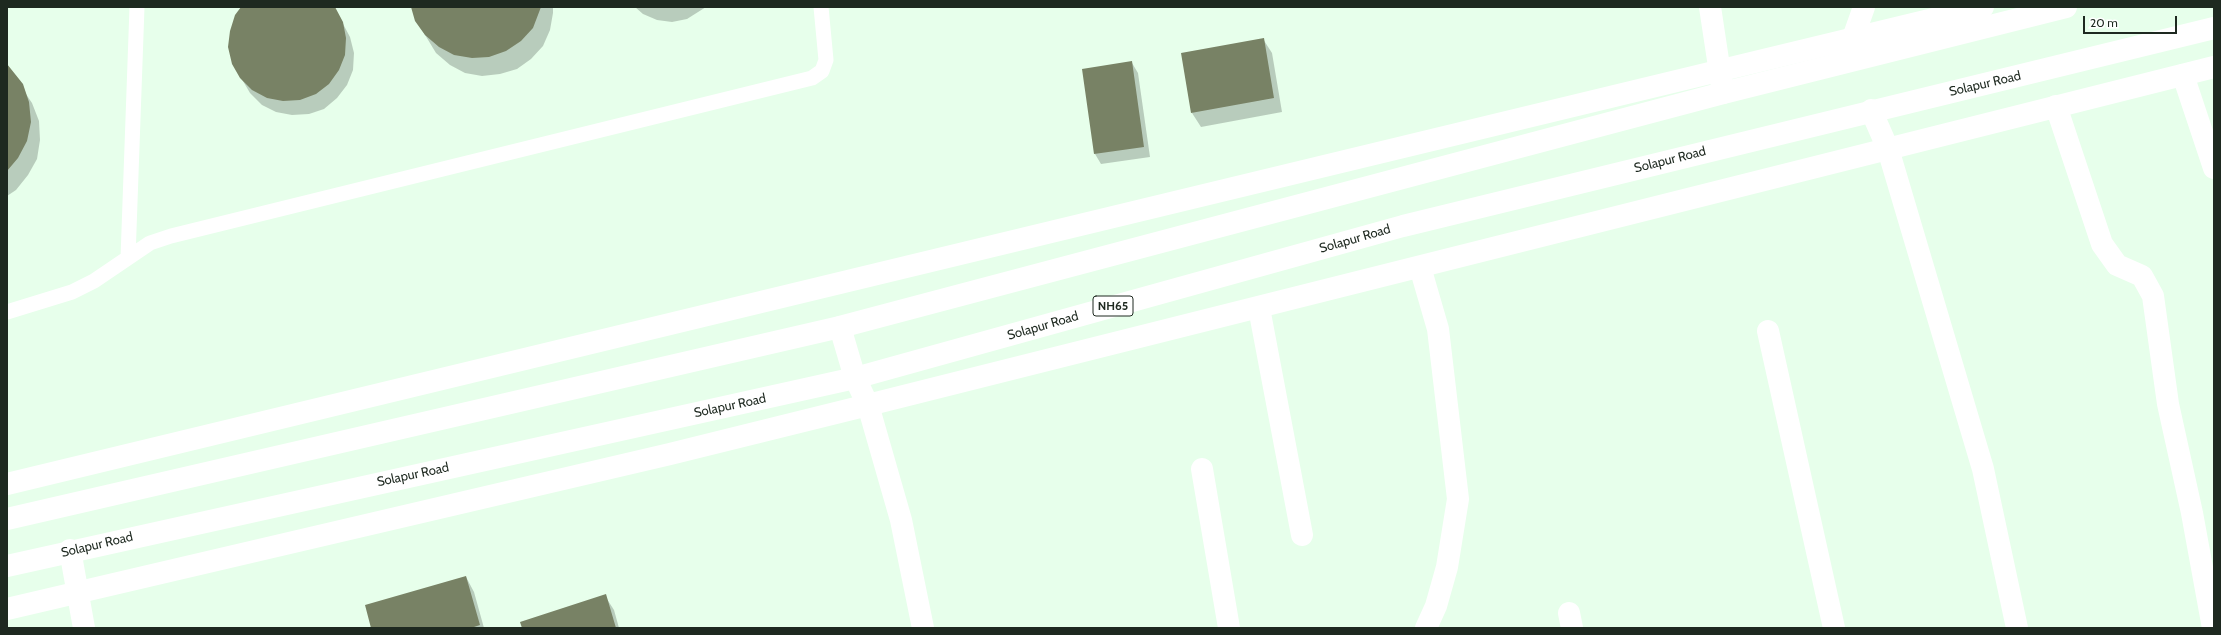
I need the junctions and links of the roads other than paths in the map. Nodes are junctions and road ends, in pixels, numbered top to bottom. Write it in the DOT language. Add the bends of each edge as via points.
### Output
graph roads {
  1 [pos="137,7"];
  2 [pos="821,7"];
  3 [pos="1710,7"];
  4 [pos="1864,7"];
  5 [pos="1983,7"];
  6 [pos="2066,7"];
  7 [pos="2214,28"];
  8 [pos="1853,38"];
  9 [pos="2214,67"];
  10 [pos="1719,69"];
  11 [pos="2183,75"];
  12 [pos="1723,92"];
  13 [pos="2056,106"];
  14 [pos="1871,110"];
  15 [pos="1888,149"];
  16 [pos="2214,168"];
  17 [pos="128,258"];
  18 [pos="1420,267"];
  19 [pos="1259,308"];
  20 [pos="7,312"];
  21 [pos="840,327"];
  22 [pos="1768,331"];
  23 [pos="855,378"];
  24 [pos="868,405"];
  25 [pos="1202,469"];
  26 [pos="7,484"];
  27 [pos="7,519"];
  28 [pos="1302,534"];
  29 [pos="70,550"];
  30 [pos="7,566"];
  31 [pos="79,592"];
  32 [pos="7,609"];
  33 [pos="84,628"];
  34 [pos="923,628"];
  35 [pos="1229,628"];
  36 [pos="1426,628"];
  37 [pos="1834,628"];
  38 [pos="2017,628"];
  39 [pos="2213,628"];
  1 -- 17 [label="lane"];
  2 -- 17 [label="lane" via="826,60 822,71 812,78 171,236 150,244"];
  3 -- 10 [label="main road"];
  4 -- 8 [label="main road"];
  5 -- 8 [label="main road"];
  6 -- 12 [label="main road"];
  7 -- 14 [label="main road, Solapur Road / NH65"];
  8 -- 10 [label="main road"];
  9 -- 11 [label="main road"];
  10 -- 12 [label="main road"];
  10 -- 26 [label="main road"];
  11 -- 13 [label="main road"];
  11 -- 16 [label="main road"];
  12 -- 21 [label="main road"];
  13 -- 15 [label="main road"];
  13 -- 39 [label="main road" via="2102,244 2117,265 2142,276 2153,296 2168,404 2192,513"];
  14 -- 15 [label="main road"];
  14 -- 23 [label="main road, Solapur Road / NH65" via="1403,226"];
  15 -- 18 [label="main road"];
  15 -- 38 [label="main road" via="1983,469"];
  17 -- 20 [label="lane" via="94,281 72,292"];
  18 -- 19 [label="main road"];
  18 -- 36 [label="main road" via="1438,329 1458,499 1447,568 1436,606"];
  19 -- 24 [label="main road"];
  19 -- 28 [label="main road"];
  21 -- 23 [label="main road"];
  21 -- 27 [label="main road"];
  22 -- 37 [label="main road"];
  23 -- 24 [label="main road"];
  23 -- 29 [label="main road, Solapur Road / NH65"];
  24 -- 31 [label="main road"];
  24 -- 34 [label="main road" via="901,520"];
  25 -- 35 [label="main road"];
  29 -- 30 [label="main road, Solapur Road / NH65"];
  29 -- 31 [label="main road"];
  31 -- 32 [label="main road"];
  31 -- 33 [label="main road"];
}
